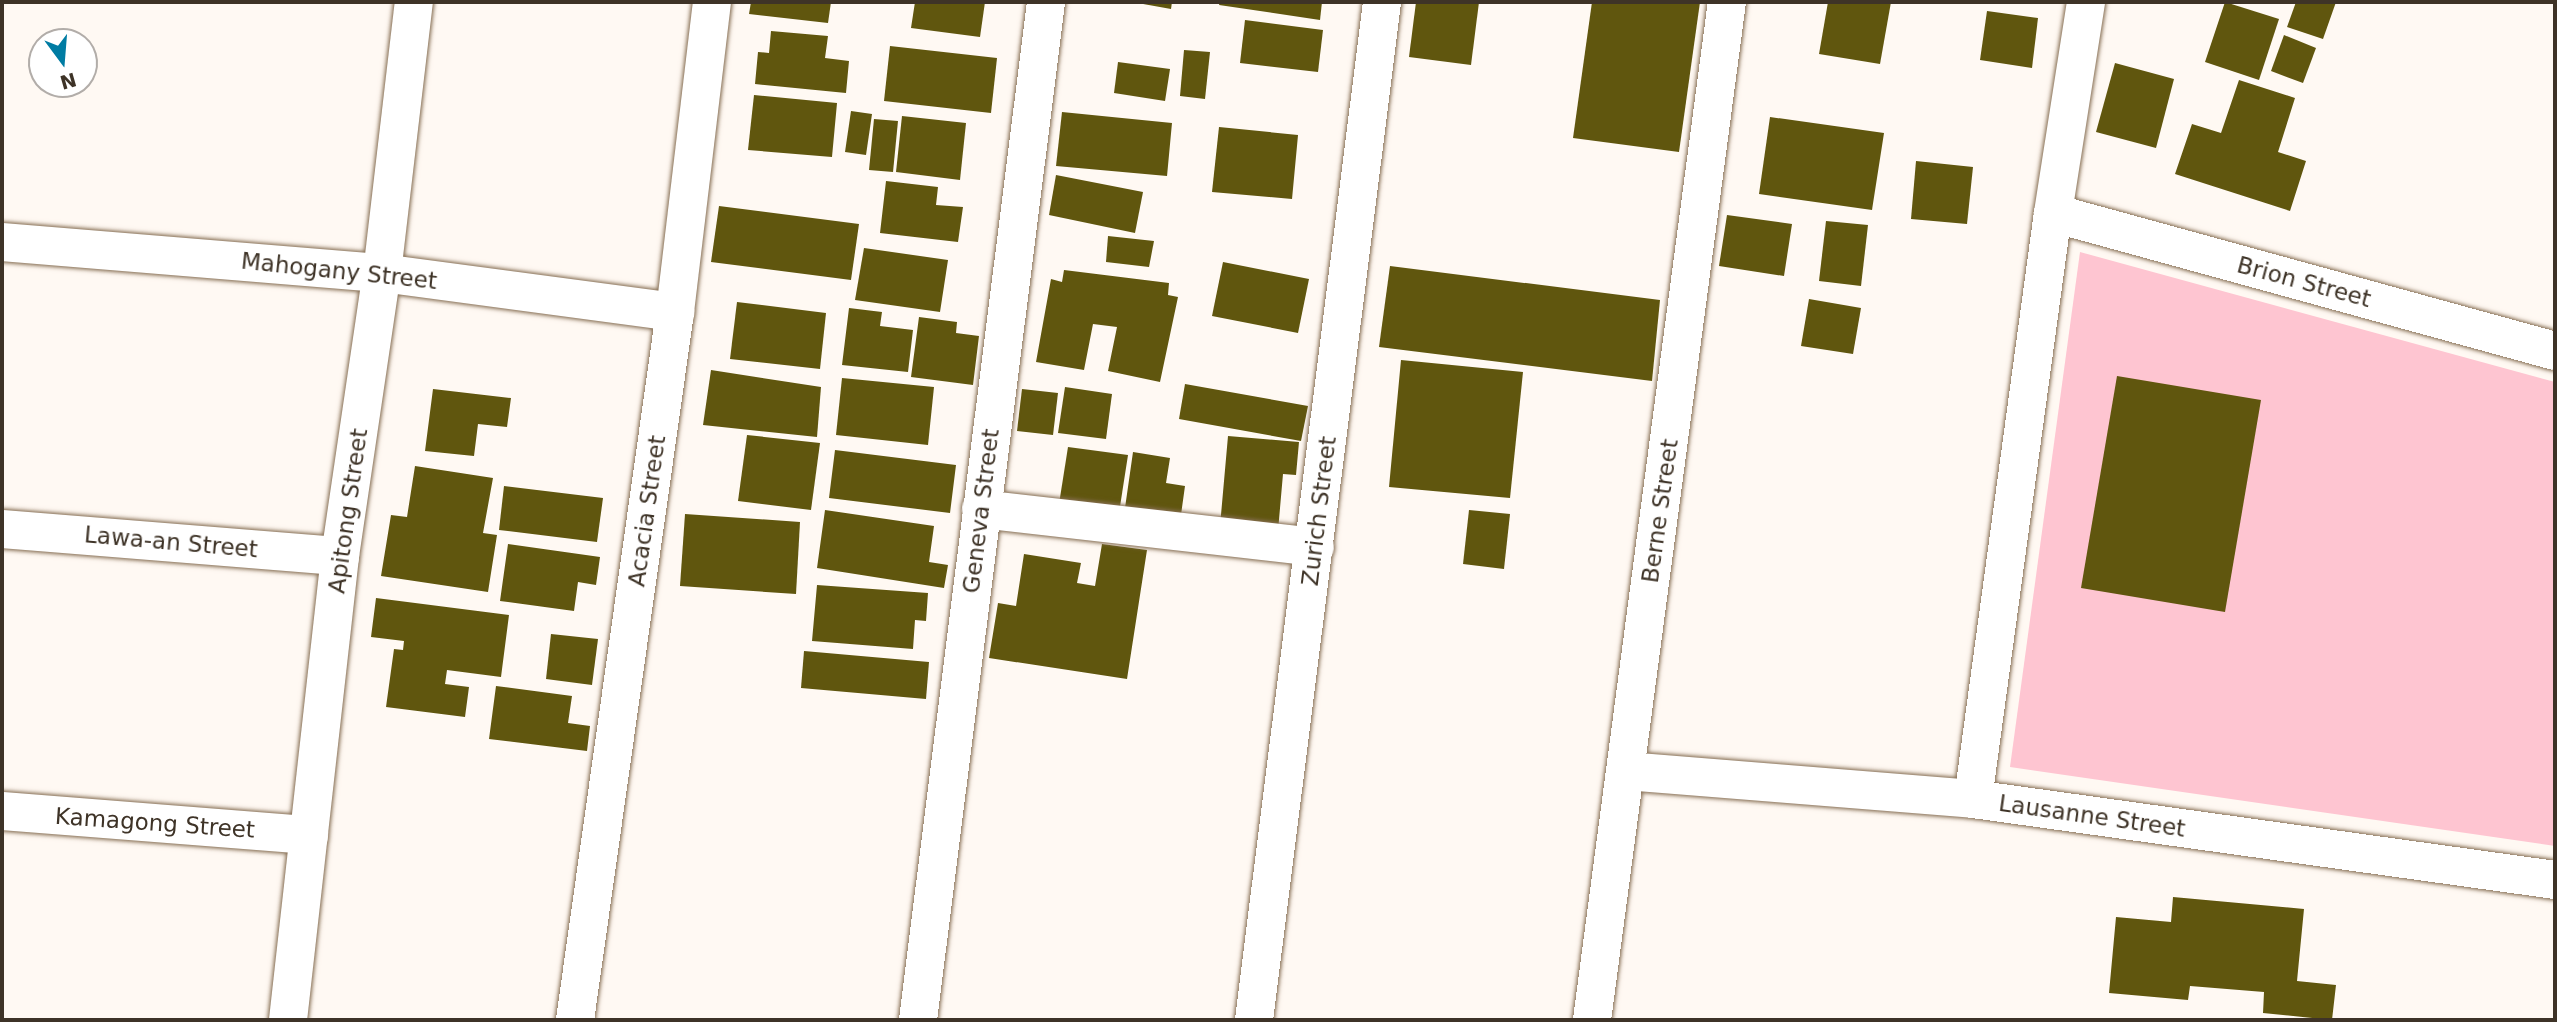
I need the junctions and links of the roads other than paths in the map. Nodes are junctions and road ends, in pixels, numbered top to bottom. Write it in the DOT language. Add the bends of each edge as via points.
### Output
graph roads {
  1 [pos="414,2"];
  2 [pos="712,2"];
  3 [pos="1046,2"];
  4 [pos="1382,2"];
  5 [pos="1727,2"];
  6 [pos="2087,2"];
  7 [pos="2053,213"];
  8 [pos="2,242"];
  9 [pos="382,273"];
  10 [pos="675,312"];
  11 [pos="2555,351"];
  12 [pos="981,509"];
  13 [pos="2,529"];
  14 [pos="1315,547"];
  15 [pos="340,556"];
  16 [pos="1626,771"];
  17 [pos="1973,799"];
  18 [pos="2,811"];
  19 [pos="309,835"];
  20 [pos="2555,880"];
  21 [pos="288,1020"];
  22 [pos="575,1020"];
  23 [pos="918,1020"];
  24 [pos="1254,1020"];
  25 [pos="1592,1020"];
  1 -- 9 [label="street, Apitong Street"];
  2 -- 10 [label="street, Acacia Street"];
  3 -- 12 [label="street, Geneva Street"];
  4 -- 14 [label="street, Zurich Street"];
  5 -- 16 [label="street, Berne Street"];
  6 -- 7 [label="street"];
  7 -- 11 [label="street, Brion Street"];
  7 -- 17 [label="street"];
  8 -- 9 [label="street, Mahogany Street"];
  9 -- 10 [label="street, Mahogany Street"];
  9 -- 15 [label="street, Apitong Street"];
  10 -- 22 [label="street, Acacia Street"];
  12 -- 14 [label="street"];
  12 -- 23 [label="street, Geneva Street"];
  13 -- 15 [label="street, Lawa-an Street"];
  14 -- 24 [label="street, Zurich Street"];
  15 -- 19 [label="street, Apitong Street"];
  16 -- 17 [label="street, Lausanne Street"];
  16 -- 25 [label="street, Berne Street"];
  17 -- 20 [label="street, Lausanne Street"];
  18 -- 19 [label="street, Kamagong Street"];
  19 -- 21 [label="street, Apitong Street"];
}
